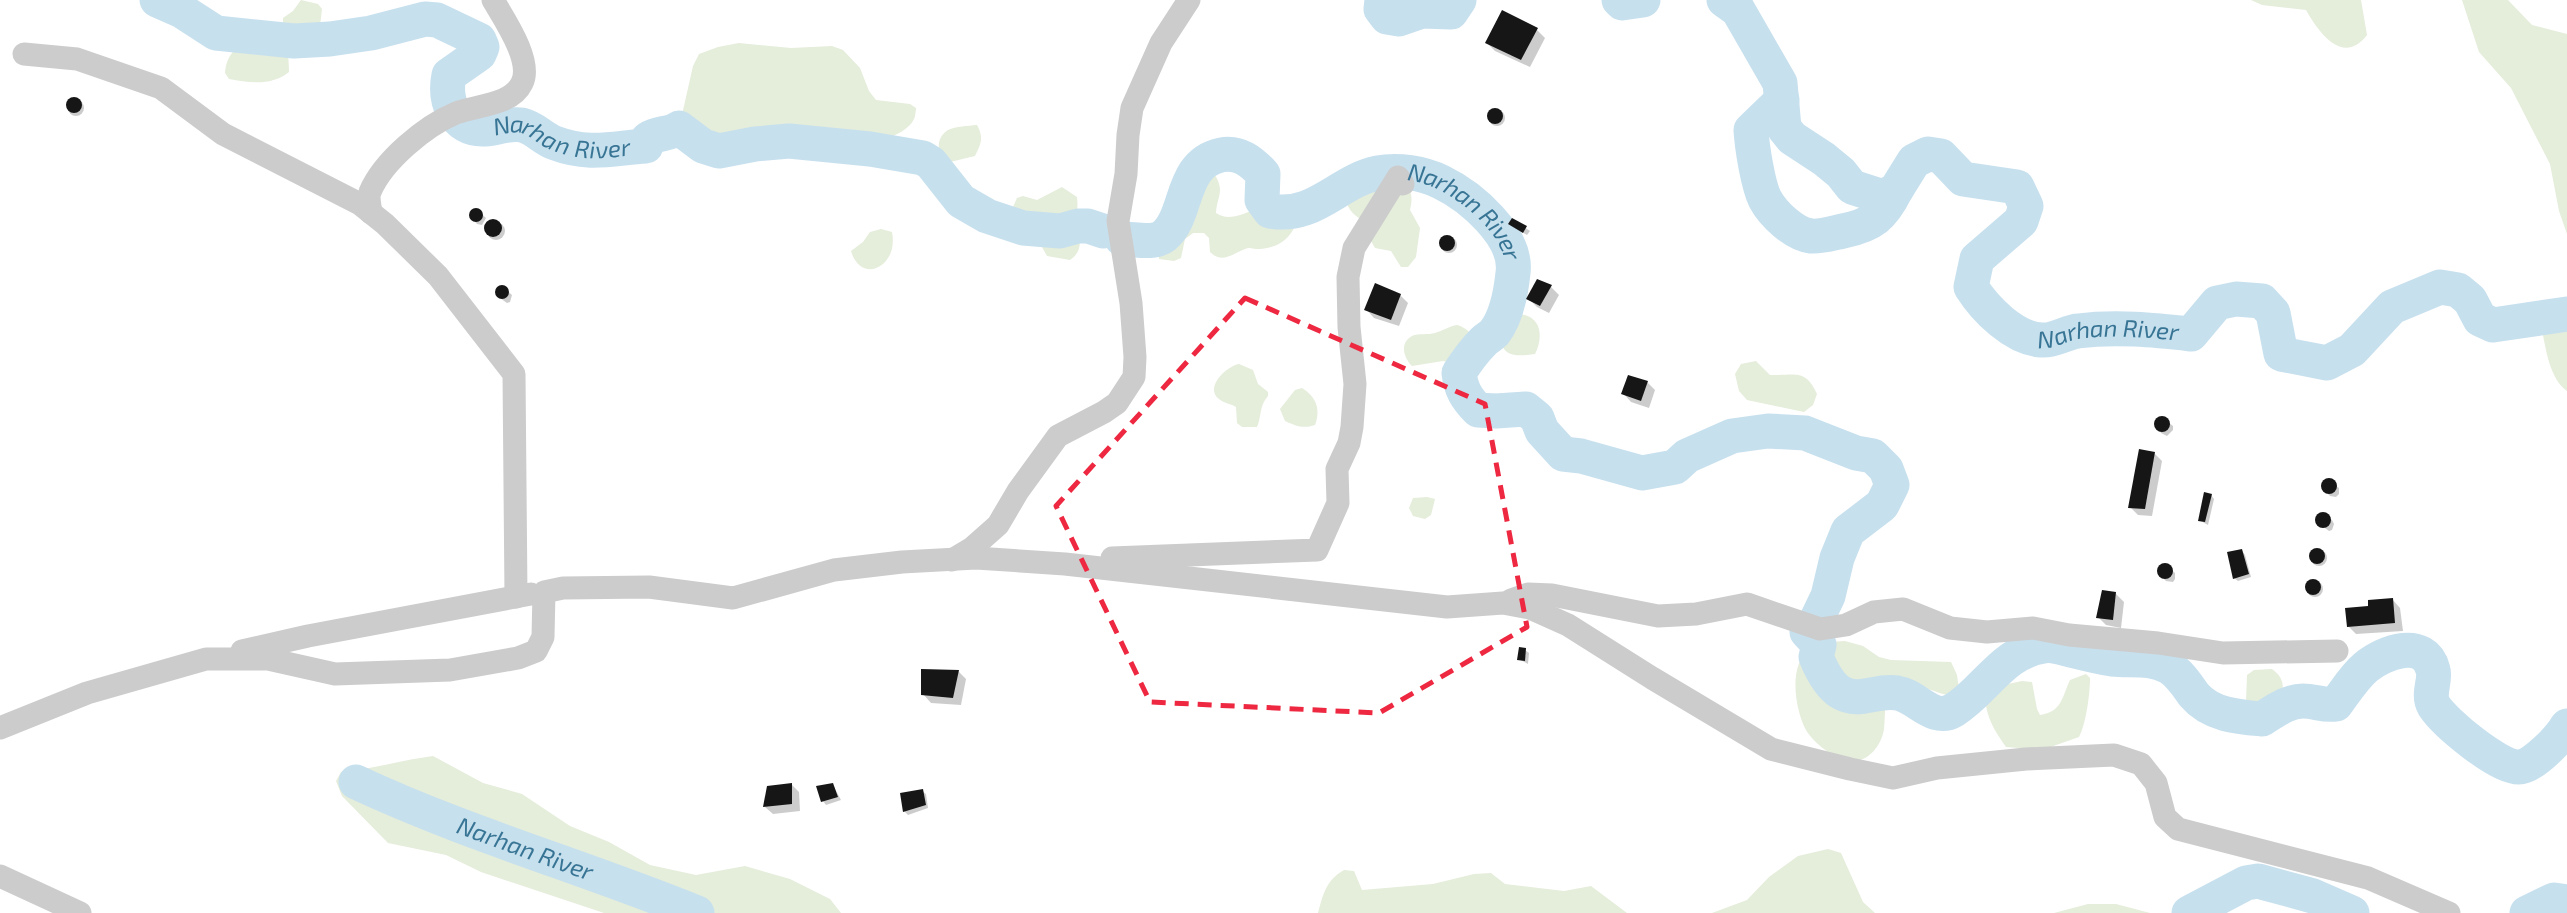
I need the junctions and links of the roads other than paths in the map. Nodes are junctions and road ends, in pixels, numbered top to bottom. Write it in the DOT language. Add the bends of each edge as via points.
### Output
graph roads {
  1 [pos="493,0"];
  2 [pos="1189,0"];
  3 [pos="24,54"];
  4 [pos="1404,184"];
  5 [pos="371,213"];
  6 [pos="952,560"];
  7 [pos="1065,564"];
  8 [pos="544,592"];
  9 [pos="516,597"];
  10 [pos="1503,603"];
  11 [pos="2337,651"];
  12 [pos="206,659"];
  13 [pos="0,728"];
  14 [pos="0,876"];
  15 [pos="79,913"];
  16 [pos="2449,913"];
  1 -- 5 [label="street" via="523,54 524,81 514,94 453,114 416,138 389,162 369,194"];
  2 -- 6 [label="street" via="1161,43 1132,108 1128,135 1118,221 1130,303 1134,377 1118,402 1058,436 998,524"];
  3 -- 5 [label="street" via="77,60 161,88 223,134"];
  4 -- 7 [label="street" via="1398,177 1354,248 1348,277 1355,384 1352,427 1337,469 1338,503 1317,550 1158,555"];
  5 -- 9 [label="street" via="438,276 514,374"];
  6 -- 7 [label="street"];
  6 -- 8 [label="street" via="834,570 733,598 649,587"];
  7 -- 10 [label="street" via="1447,607"];
  8 -- 9 [label="street"];
  8 -- 12 [label="street" via="542,637 536,651 518,659 450,670 335,674 268,659"];
  9 -- 12 [label="street"];
  10 -- 11 [label="street" via="1528,594 1552,595 1658,616 1747,604 1820,629 1846,625 1874,612 1903,609 1950,628 1987,632 2033,628 2223,653"];
  10 -- 16 [label="street" via="1530,608 1568,625 1771,749 1893,778 1937,768 2115,755 2141,764 2155,783 2165,817 2178,829 2368,878"];
  12 -- 13 [label="street" via="87,693"];
  14 -- 15 [label="street"];
}
